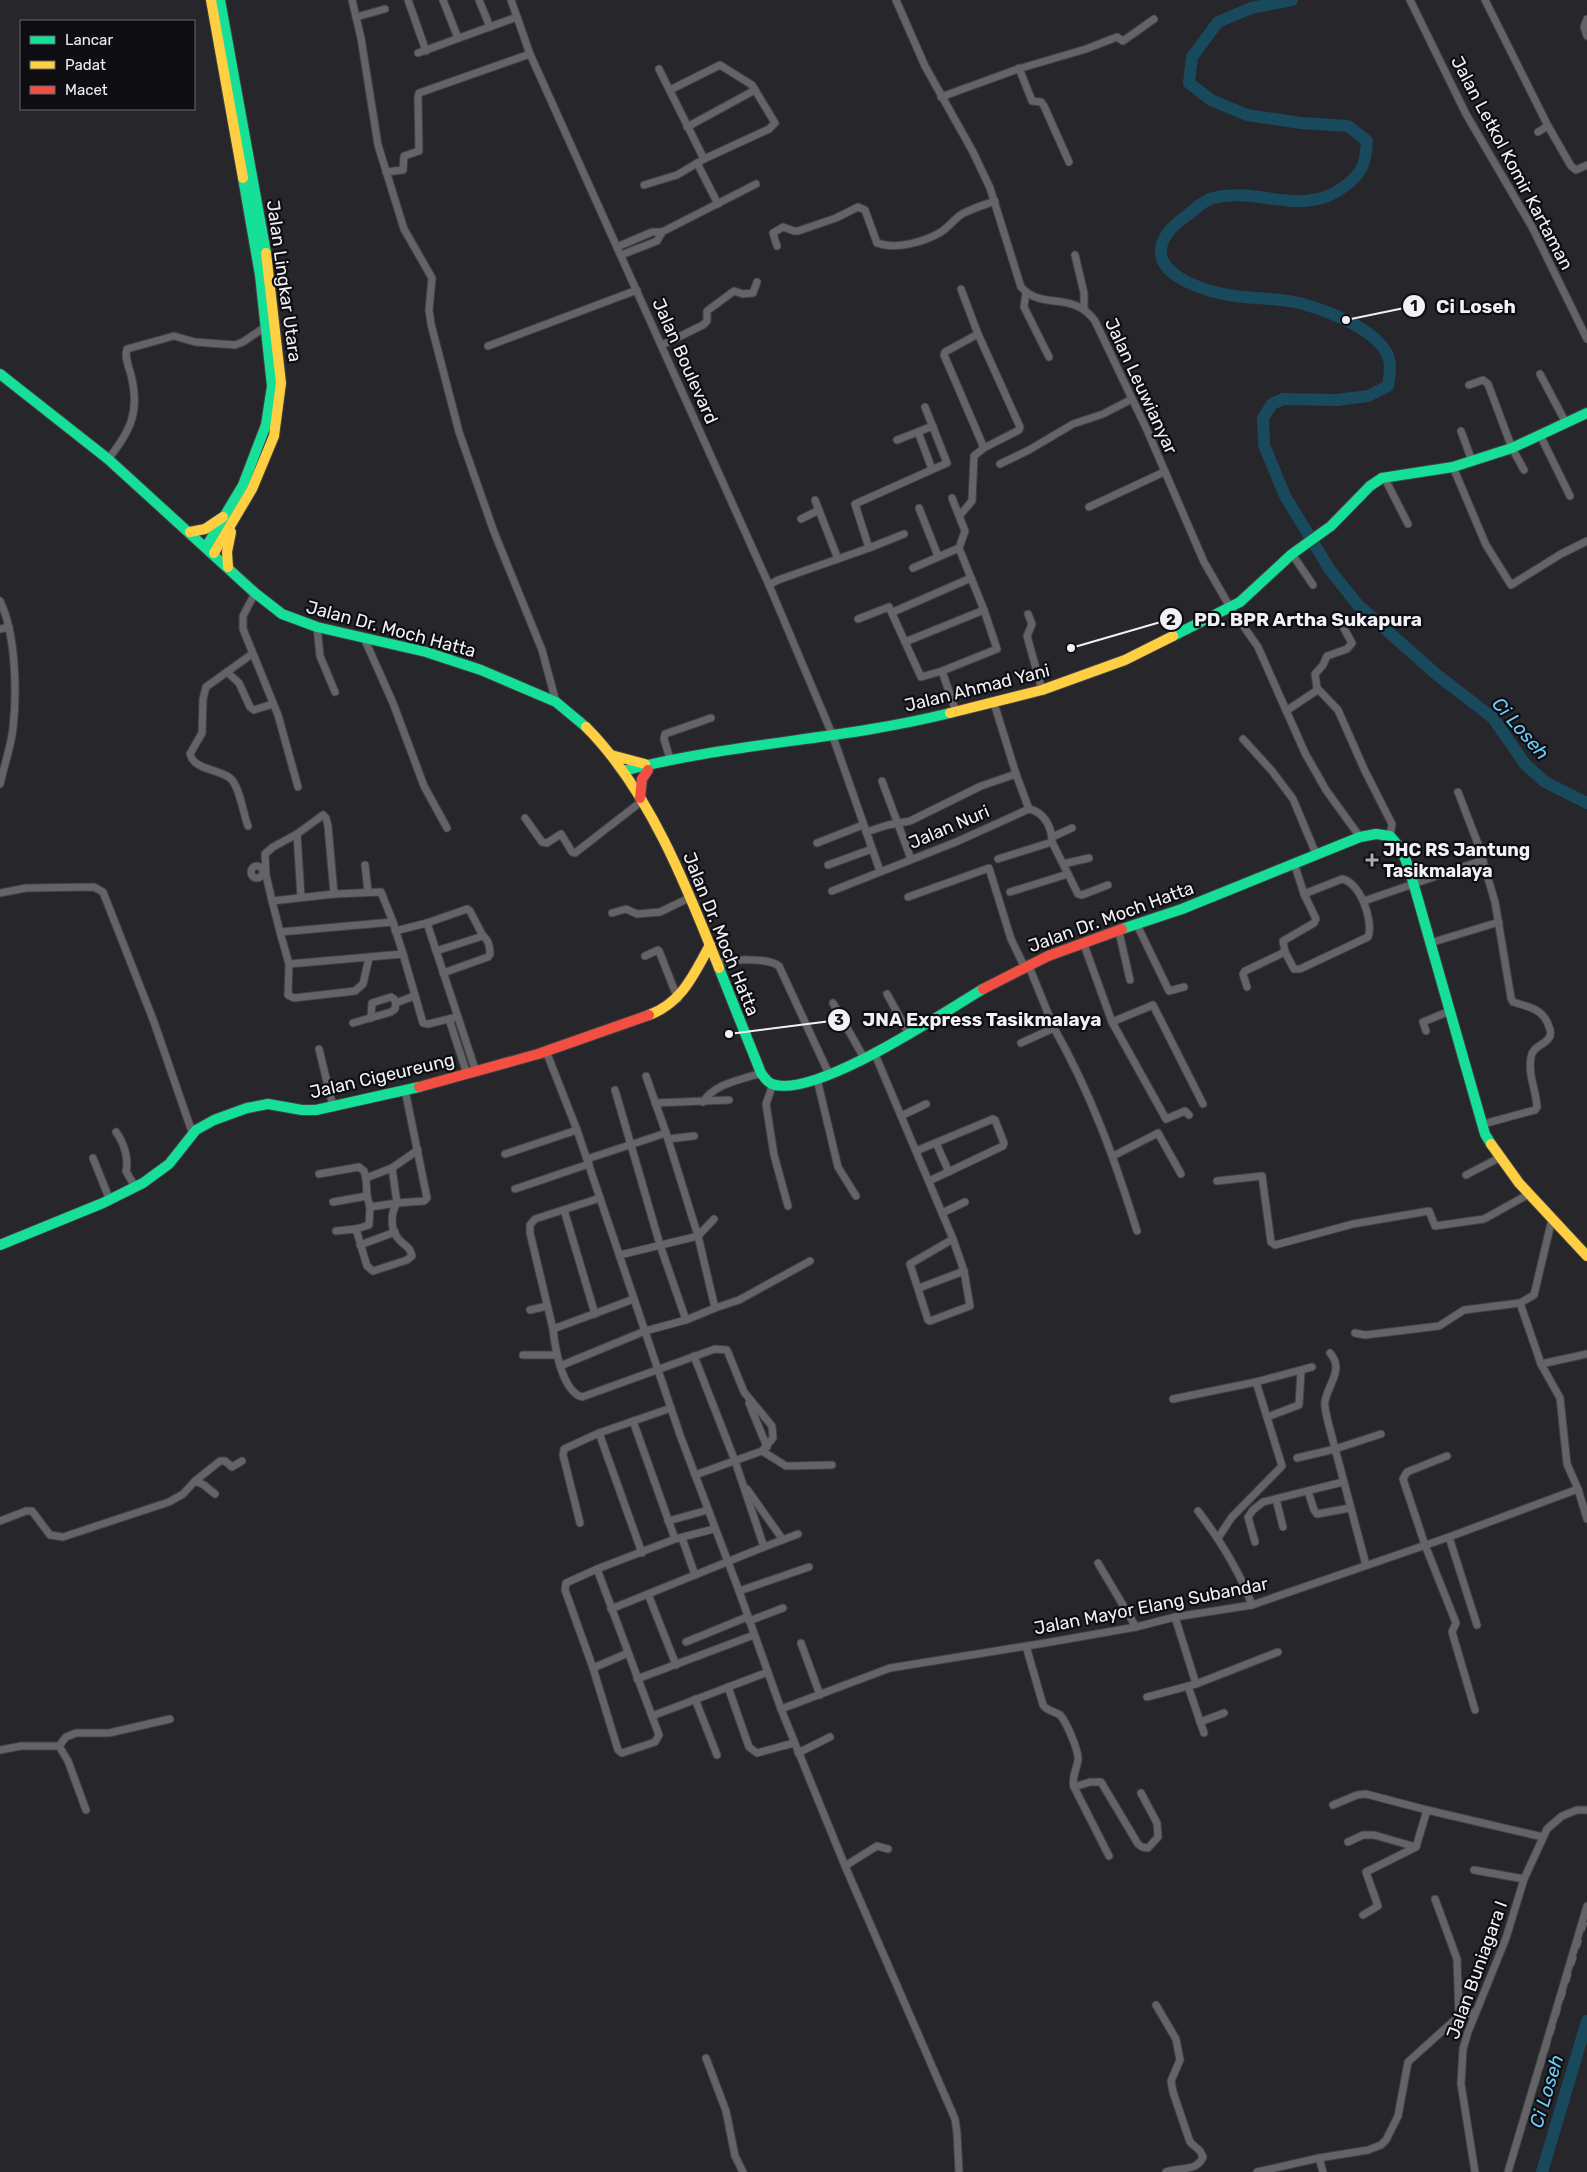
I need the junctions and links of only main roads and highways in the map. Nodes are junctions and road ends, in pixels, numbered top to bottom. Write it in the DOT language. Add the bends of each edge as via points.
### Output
graph roads {
  1 [pos="211,0"];
  2 [pos="220,0"];
  3 [pos="0,374"];
  4 [pos="1587,413"];
  5 [pos="269,434"];
  6 [pos="230,518"];
  7 [pos="190,532"];
  8 [pos="210,550"];
  9 [pos="228,567"];
  10 [pos="612,755"];
  11 [pos="646,767"];
  12 [pos="626,776"];
  13 [pos="641,800"];
  14 [pos="710,945"];
  15 [pos="0,1245"];
  16 [pos="1587,1256"];
  1 -- 5 [label="main road, Jalan Lingkar Utara" via="260,275 272,386"];
  2 -- 5 [label="main road, Jalan Lingkar Utara" via="270,282 281,383"];
  3 -- 7 [label="main road, Jalan Dr. Moch Hatta" via="108,459"];
  4 -- 11 [label="main road, Jalan Ahmad Yani" via="1512,448 1453,467 1384,477 1244,599 1125,660 1042,690 956,712 875,729 666,760"];
  5 -- 6 [label="main road, Jalan Lingkar Utara" via="252,489"];
  6 -- 7 [label="main road"];
  6 -- 8 [label="main road, Jalan Lingkar Utara"];
  6 -- 9 [label="main road"];
  7 -- 8 [label="main road, Jalan Dr. Moch Hatta"];
  8 -- 9 [label="main road, Jalan Dr. Moch Hatta"];
  9 -- 10 [label="main road, Jalan Dr. Moch Hatta" via="282,614 317,627 447,658 556,702 576,717"];
  10 -- 11 [label="main road"];
  10 -- 12 [label="main road, Jalan Dr. Moch Hatta"];
  11 -- 12 [label="main road, Jalan Ahmad Yani"];
  11 -- 13 [label="main road"];
  12 -- 13 [label="main road, Jalan Dr. Moch Hatta"];
  13 -- 14 [label="main road, Jalan Dr. Moch Hatta" via="677,866"];
  14 -- 15 [label="main road, Jalan Cigeureung" via="678,1000 658,1012 472,1073 333,1107 306,1110 270,1104 212,1120 192,1132 172,1162 161,1172"];
  14 -- 16 [label="main road, Jalan Dr. Moch Hatta" via="761,1073 772,1084 791,1086 817,1079 864,1058 1026,965 1137,926 1360,837 1390,836 1404,857 1414,885 1486,1134 1499,1158"];
}
